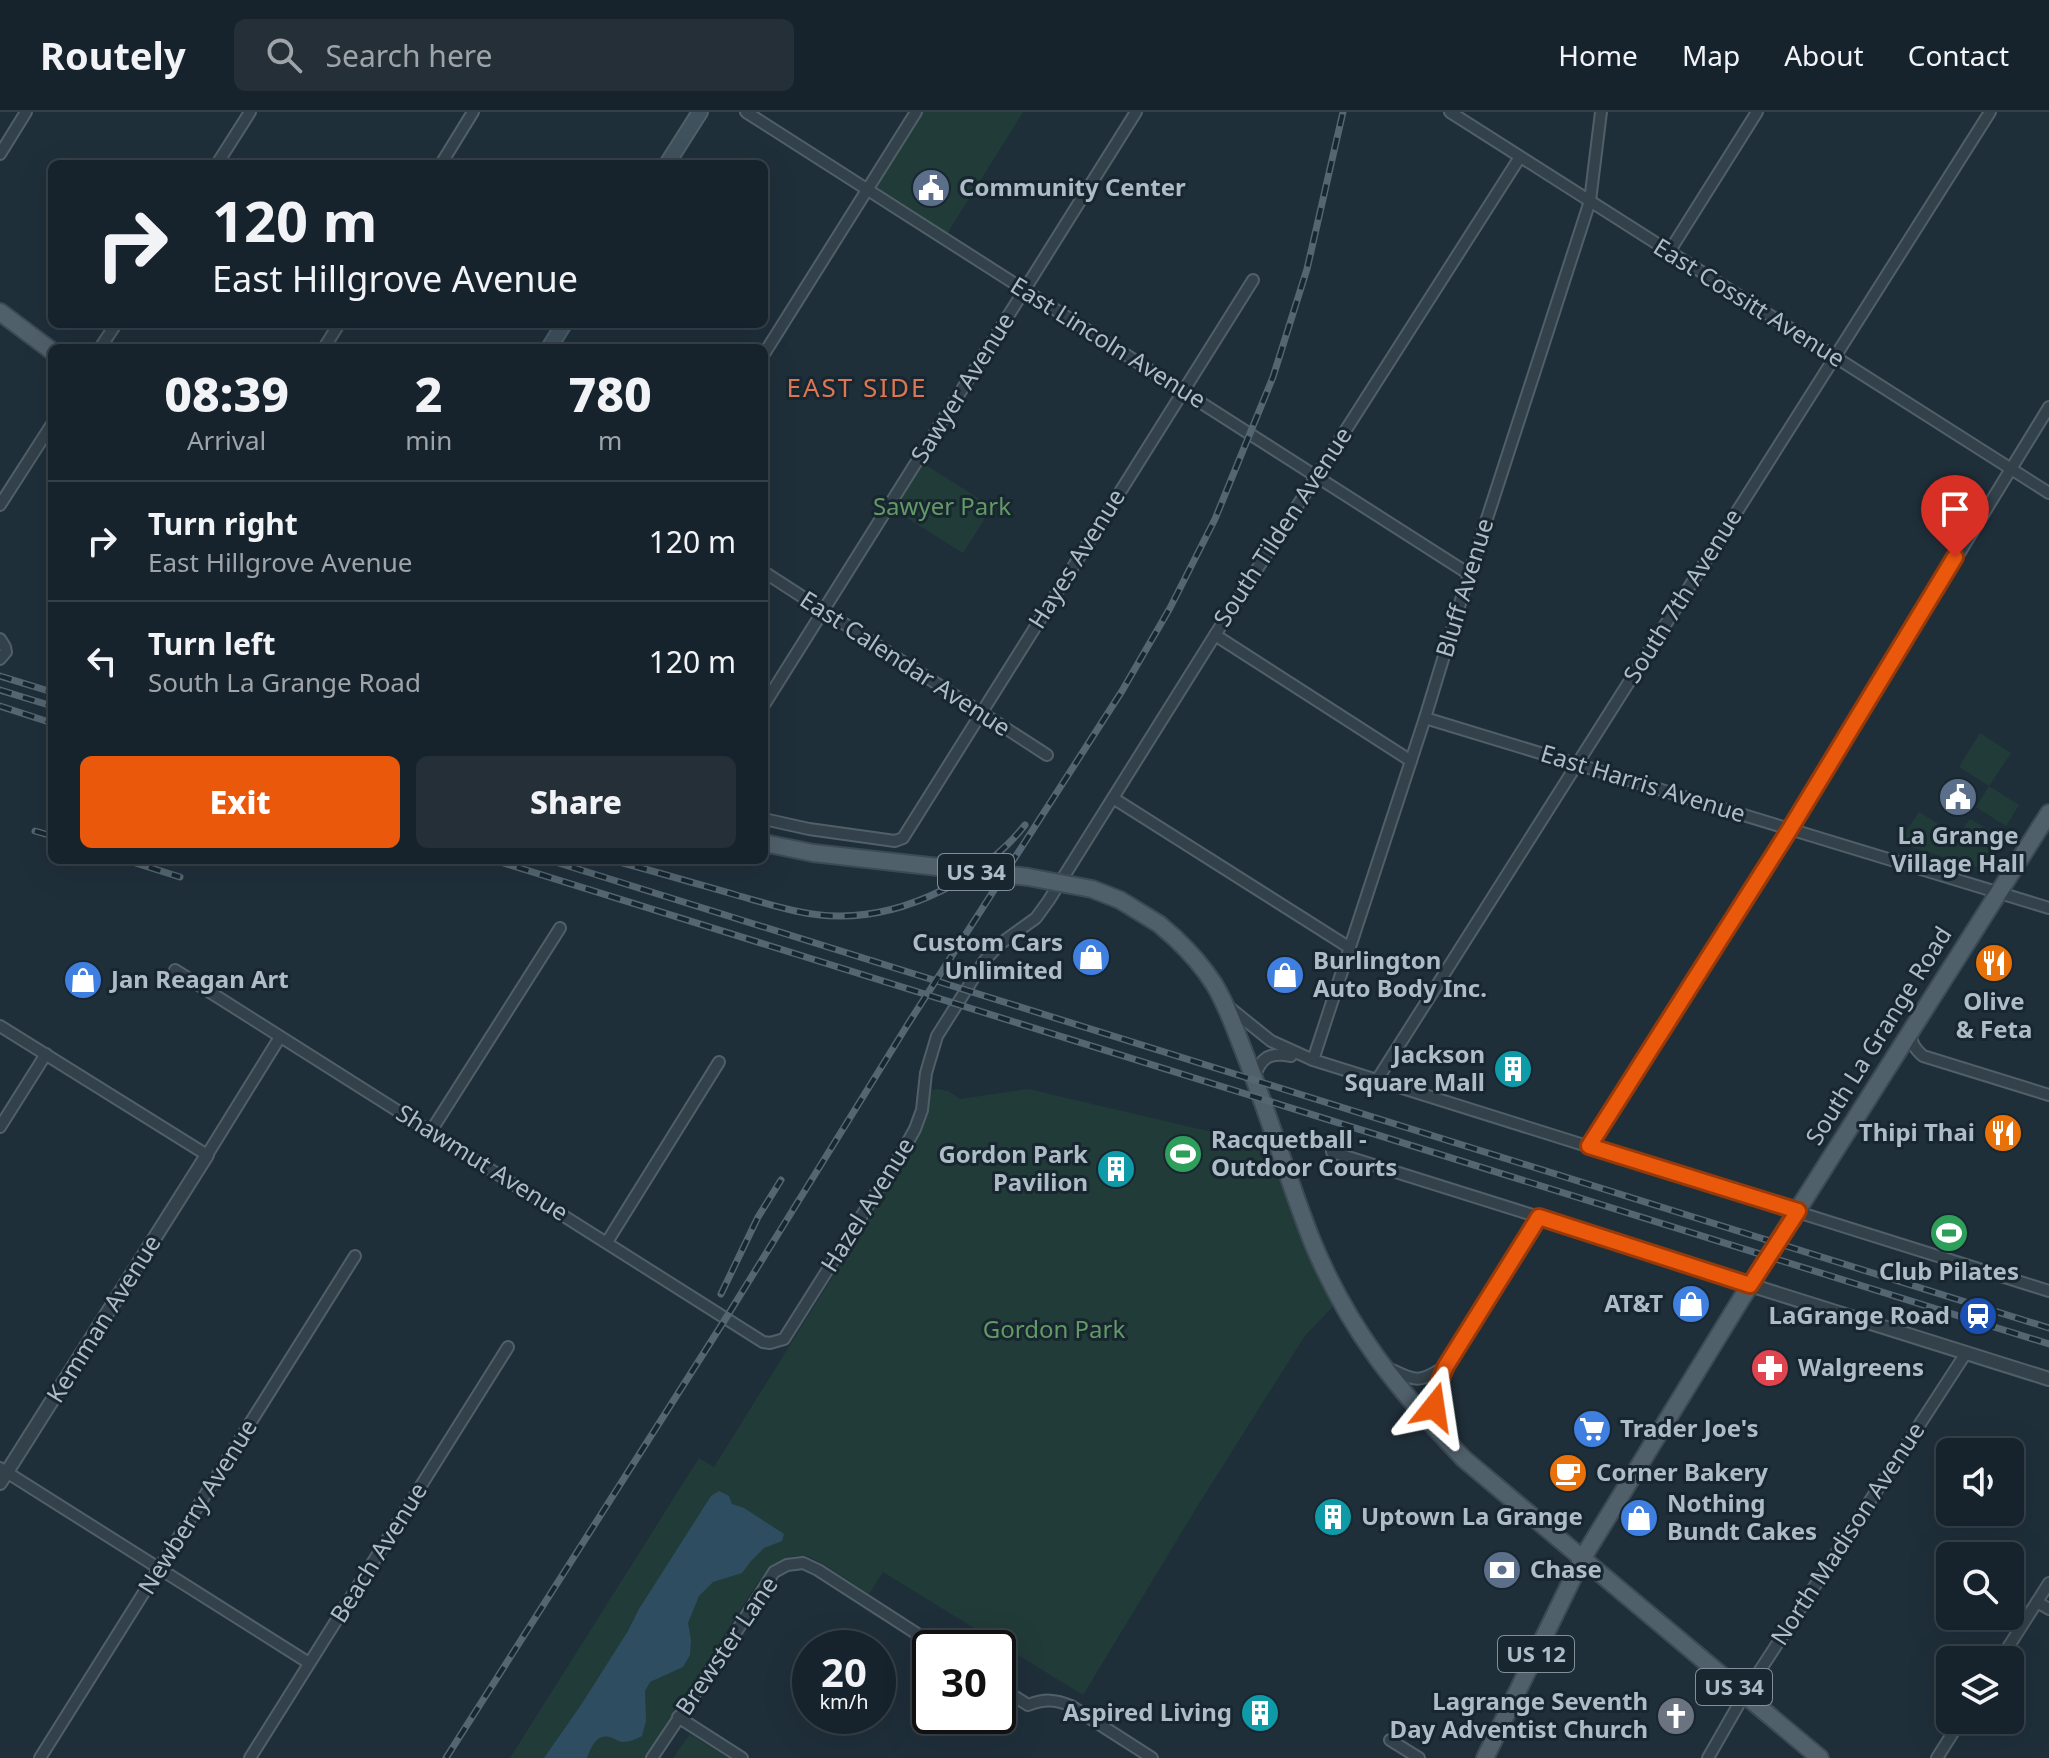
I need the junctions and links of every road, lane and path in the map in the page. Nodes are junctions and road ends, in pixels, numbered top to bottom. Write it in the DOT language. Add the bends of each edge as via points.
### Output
graph roads {
  1 [pos="26,112"];
  2 [pos="250,112"];
  3 [pos="473,112"];
  4 [pos="700,112"];
  5 [pos="746,112"];
  6 [pos="916,112"];
  7 [pos="1136,112"];
  8 [pos="1450,112"];
  9 [pos="1601,112"];
  10 [pos="1757,112"];
  11 [pos="1990,112"];
  12 [pos="0,154"];
  13 [pos="1520,157"];
  14 [pos="220,160"];
  15 [pos="443,160"];
  16 [pos="670,160"];
  17 [pos="867,189"];
  18 [pos="1590,201"];
  19 [pos="1669,252"];
  20 [pos="1253,280"];
  21 [pos="1024,290"];
  22 [pos="0,312"];
  23 [pos="48,348"];
  24 [pos="768,348"];
  25 [pos="1835,357"];
  26 [pos="1183,390"];
  27 [pos="2049,407"];
  28 [pos="48,430"];
  29 [pos="2010,468"];
  30 [pos="1316,475"];
  31 [pos="2049,493"];
  32 [pos="0,505"];
  33 [pos="1469,574"];
  34 [pos="768,575"];
  35 [pos="825,611"];
  36 [pos="1215,635"];
  37 [pos="0,639"];
  38 [pos="0,659"];
  39 [pos="768,699"];
  40 [pos="980,713"];
  41 [pos="1425,718"];
  42 [pos="1047,755"];
  43 [pos="1411,761"];
  44 [pos="1577,764"];
  45 [pos="1113,798"];
  46 [pos="2049,813"];
  47 [pos="768,820"];
  48 [pos="1790,829"];
  49 [pos="768,844"];
  50 [pos="1998,893"];
  51 [pos="1049,900"];
  52 [pos="2049,908"];
  53 [pos="560,928"];
  54 [pos="1350,948"];
  55 [pos="175,970"];
  56 [pos="1225,1003"];
  57 [pos="0,1026"];
  58 [pos="1910,1032"];
  59 [pos="280,1037"];
  60 [pos="46,1054"];
  61 [pos="1313,1060"];
  62 [pos="719,1062"];
  63 [pos="1254,1078"];
  64 [pos="1377,1080"];
  65 [pos="2049,1095"];
  66 [pos="0,1127"];
  67 [pos="431,1131"];
  68 [pos="1589,1146"];
  69 [pos="1332,1152"];
  70 [pos="207,1155"];
  71 [pos="1798,1211"];
  72 [pos="1539,1217"];
  73 [pos="607,1242"];
  74 [pos="355,1256"];
  75 [pos="1750,1285"];
  76 [pos="2049,1291"];
  77 [pos="788,1334"];
  78 [pos="508,1347"];
  79 [pos="1966,1353"];
  80 [pos="1381,1365"];
  81 [pos="1446,1366"];
  82 [pos="2049,1379"];
  83 [pos="1441,1435"];
  84 [pos="2,1475"];
  85 [pos="1582,1559"];
  86 [pos="159,1568"];
  87 [pos="2049,1583"];
  88 [pos="2037,1602"];
  89 [pos="2049,1609"];
  90 [pos="912,1631"];
  91 [pos="2009,1646"];
  92 [pos="309,1663"];
  93 [pos="1744,1695"];
  94 [pos="1016,1697"];
  95 [pos="678,1717"];
  96 [pos="1952,1734"];
  97 [pos="1390,1740"];
  98 [pos="1488,1753"];
  99 [pos="40,1758"];
  100 [pos="250,1758"];
  101 [pos="652,1758"];
  102 [pos="742,1758"];
  103 [pos="1152,1758"];
  104 [pos="1419,1758"];
  105 [pos="1708,1758"];
  106 [pos="1820,1758"];
  107 [pos="1937,1758"];
  1 -- 12 [label="street"];
  2 -- 14 [label="street"];
  3 -- 15 [label="street"];
  4 -- 16 [label="main road"];
  5 -- 17 [label="street, East Lincoln Avenue"];
  6 -- 17 [label="street"];
  7 -- 21 [label="street, Sawyer Avenue"];
  8 -- 13 [label="street, East Cossitt Avenue"];
  9 -- 18 [label="street, Bluff Avenue"];
  10 -- 19 [label="street"];
  11 -- 25 [label="street, South 7th Avenue"];
  13 -- 18 [label="street, East Cossitt Avenue"];
  13 -- 30 [label="street, South Tilden Avenue"];
  17 -- 21 [label="street, East Lincoln Avenue"];
  17 -- 24 [label="street"];
  18 -- 19 [label="street, East Cossitt Avenue"];
  18 -- 33 [label="street, Bluff Avenue"];
  19 -- 25 [label="street, East Cossitt Avenue"];
  20 -- 26 [label="street, Hayes Avenue"];
  21 -- 26 [label="street, East Lincoln Avenue"];
  21 -- 35 [label="street, Sawyer Avenue"];
  22 -- 23 [label="main road"];
  25 -- 29 [label="street, East Cossitt Avenue"];
  25 -- 44 [label="street, South 7th Avenue"];
  26 -- 30 [label="street, East Lincoln Avenue"];
  26 -- 40 [label="street, Hayes Avenue"];
  27 -- 29 [label="street"];
  28 -- 32 [label="street"];
  29 -- 31 [label="street, East Cossitt Avenue"];
  29 -- 48 [label="street"];
  30 -- 33 [label="street, East Lincoln Avenue"];
  30 -- 36 [label="street, South Tilden Avenue"];
  33 -- 41 [label="street, Bluff Avenue"];
  34 -- 35 [label="street, East Calendar Avenue"];
  35 -- 39 [label="street, Sawyer Avenue"];
  35 -- 40 [label="street, East Calendar Avenue"];
  36 -- 43 [label="street"];
  36 -- 45 [label="street, South Tilden Avenue"];
  37 -- 38 [label="street" via="6,652"];
  40 -- 42 [label="street, East Calendar Avenue"];
  40 -- 47 [label="street, Hayes Avenue" via="903,838 895,841"];
  41 -- 43 [label="street, Bluff Avenue"];
  41 -- 44 [label="street, East Harris Avenue"];
  43 -- 54 [label="street, Bluff Avenue"];
  44 -- 48 [label="street, East Harris Avenue"];
  44 -- 64 [label="street, South 7th Avenue"];
  45 -- 51 [label="street, South Tilden Avenue"];
  45 -- 54 [label="street"];
  46 -- 50 [label="main road, South La Grange Road / US 12"];
  48 -- 50 [label="street, East Harris Avenue"];
  48 -- 68 [label="street"];
  49 -- 56 [label="main road, US 34, bridge" via="1092,889 1131,907 1175,938"];
  50 -- 52 [label="street, East Harris Avenue"];
  50 -- 58 [label="main road, South La Grange Road / US 12"];
  51 -- 77 [label="street, Hazel Avenue" via="1036,918 992,952 969,983 932,1046 915,1129"];
  53 -- 67 [label="street"];
  54 -- 61 [label="street, Bluff Avenue"];
  55 -- 59 [label="street, Shawmut Avenue"];
  56 -- 61 [label="street" via="1271,1041"];
  56 -- 63 [label="main road, US 34"];
  57 -- 60 [label="street"];
  58 -- 65 [label="street" via="1915,1050 1923,1056"];
  58 -- 71 [label="main road, South La Grange Road / US 12"];
  59 -- 67 [label="street, Shawmut Avenue"];
  59 -- 70 [label="street"];
  60 -- 66 [label="street"];
  60 -- 70 [label="street"];
  61 -- 63 [label="street" via="1268,1056"];
  61 -- 64 [label="street"];
  62 -- 73 [label="street"];
  63 -- 80 [label="main road, US 34" via="1313,1243 1349,1318"];
  64 -- 68 [label="street"];
  67 -- 73 [label="street, Shawmut Avenue"];
  68 -- 71 [label="street"];
  69 -- 72 [label="street"];
  70 -- 84 [label="street, Kemman Avenue"];
  71 -- 75 [label="main road, South La Grange Road / US 12"];
  71 -- 76 [label="street"];
  72 -- 75 [label="street"];
  72 -- 81 [label="street"];
  73 -- 77 [label="street, Shawmut Avenue" via="763,1342 778,1342"];
  74 -- 86 [label="street, Newberry Avenue"];
  75 -- 79 [label="street"];
  75 -- 85 [label="main road, US 12"];
  78 -- 92 [label="street, Beach Avenue"];
  79 -- 82 [label="street"];
  79 -- 93 [label="street, North Madison Avenue"];
  80 -- 81 [label="street" via="1416,1380"];
  80 -- 83 [label="main road, US 34"];
  81 -- 83 [label="street" via="1434,1399"];
  83 -- 85 [label="main road, US 34"];
  84 -- 86 [label="street"];
  85 -- 93 [label="main road, US 34"];
  85 -- 98 [label="main road, US 12"];
  86 -- 92 [label="street"];
  86 -- 99 [label="street, Newberry Avenue"];
  87 -- 88 [label="street"];
  88 -- 89 [label="street"];
  88 -- 91 [label="street"];
  90 -- 95 [label="street, Brewster Lane" via="818,1570 803,1563 787,1565 774,1572"];
  92 -- 100 [label="street, Beach Avenue"];
  93 -- 105 [label="street, North Madison Avenue"];
  93 -- 106 [label="main road, US 34"];
  94 -- 103 [label="street" via="1028,1705 1059,1701 1071,1706"];
  95 -- 101 [label="street, Brewster Lane"];
  95 -- 102 [label="street"];
  96 -- 107 [label="street"];
  97 -- 104 [label="street"];
}
